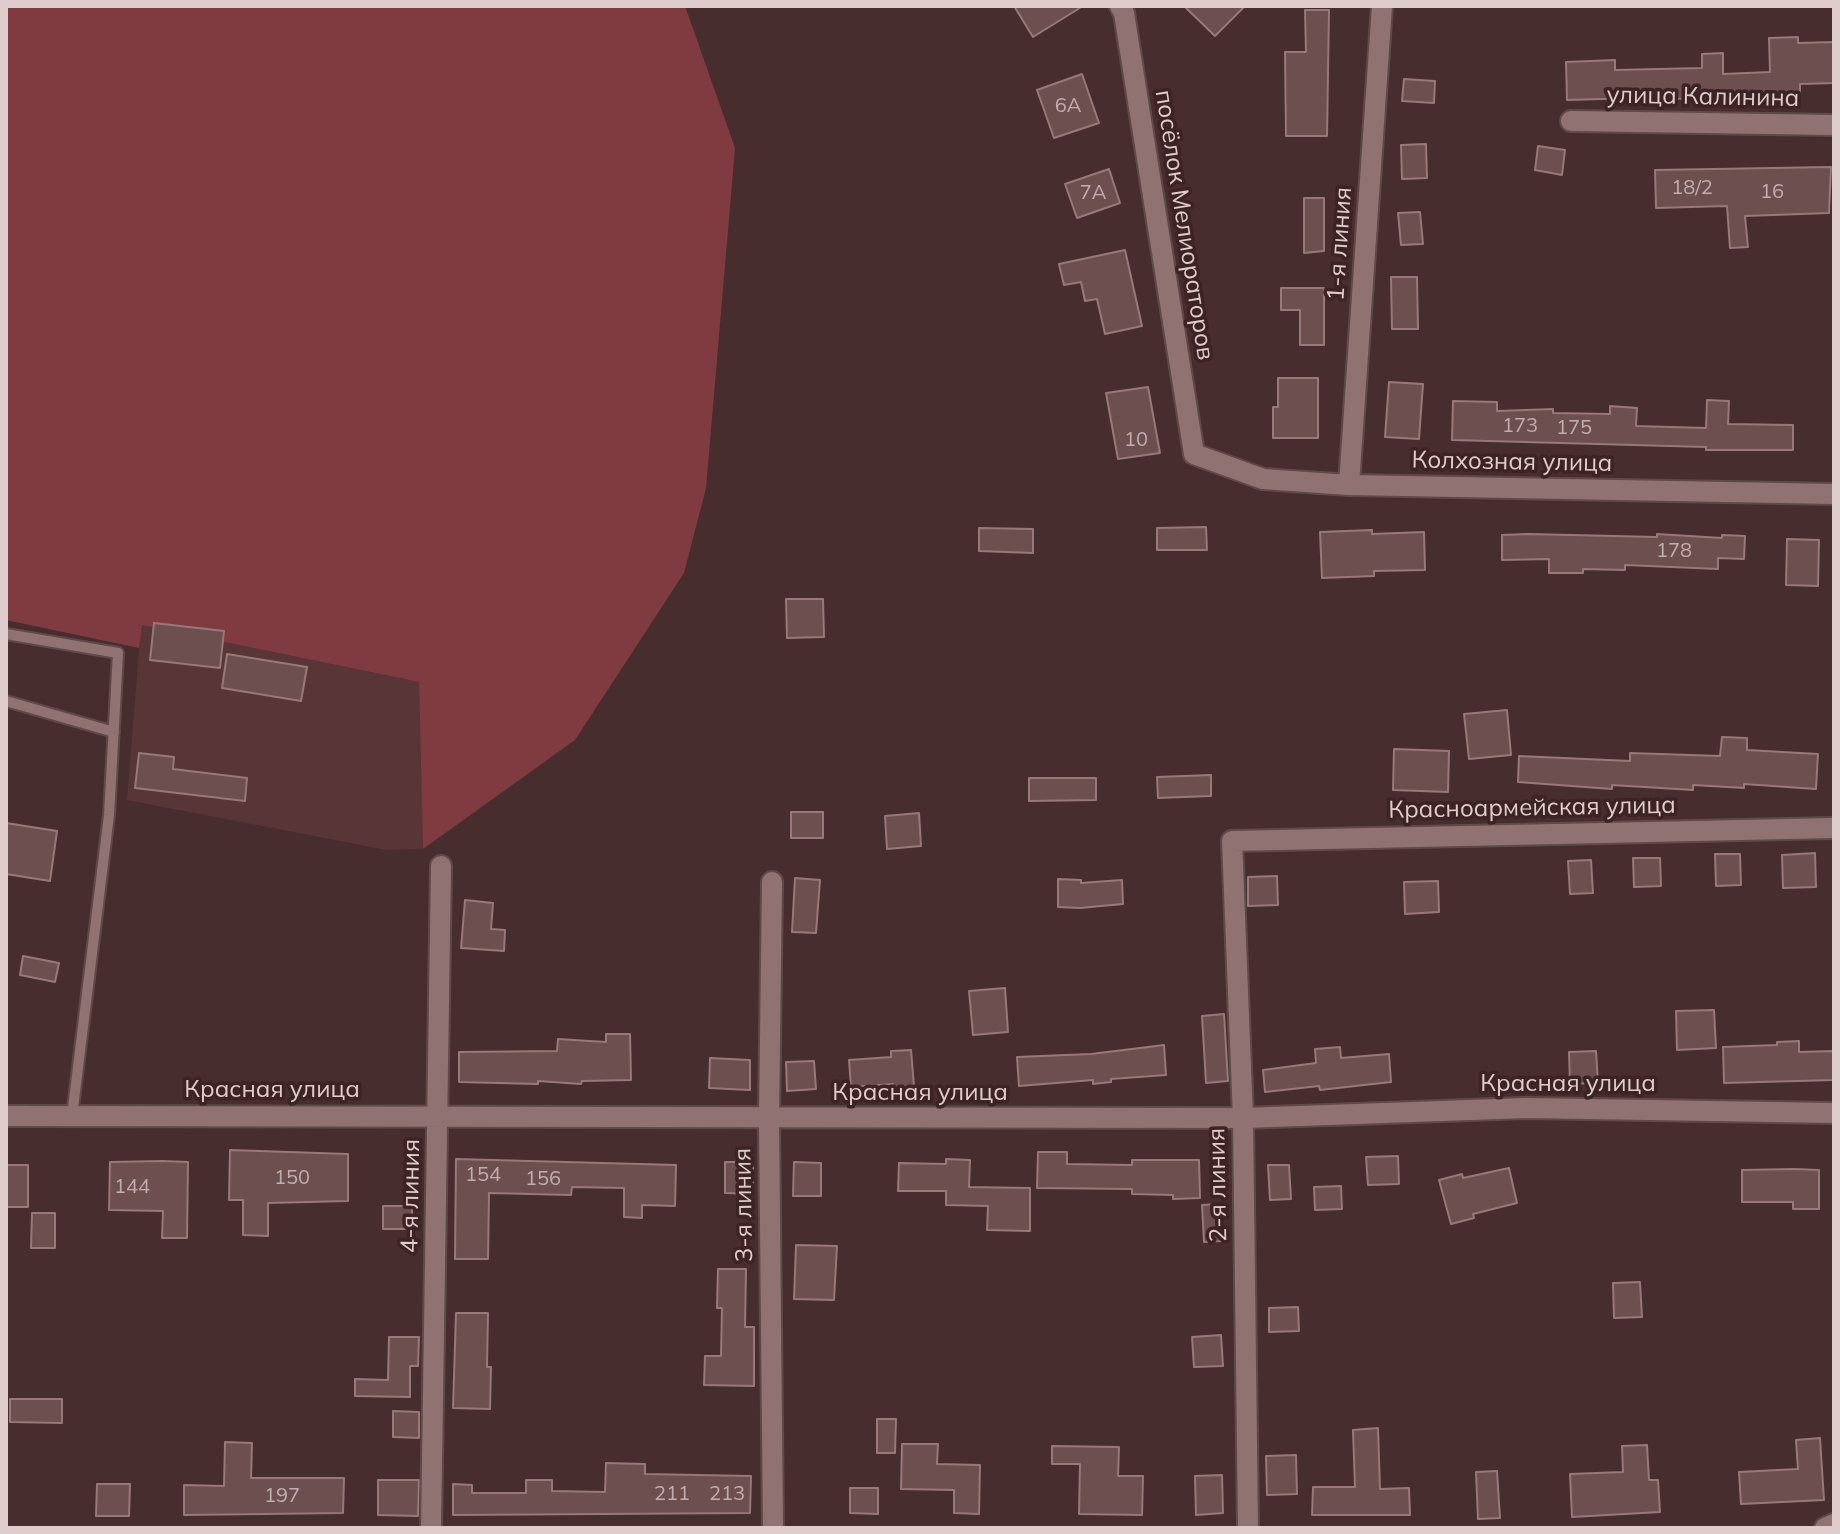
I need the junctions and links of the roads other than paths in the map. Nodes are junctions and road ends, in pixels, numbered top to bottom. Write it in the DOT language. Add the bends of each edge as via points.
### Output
graph roads {
  1 [pos="1120,6"];
  2 [pos="1382,6"];
  3 [pos="1571,121"];
  4 [pos="1834,125"];
  5 [pos="1194,454"];
  6 [pos="1349,485"];
  7 [pos="1834,494"];
  8 [pos="6,634"];
  9 [pos="6,701"];
  10 [pos="114,732"];
  11 [pos="1834,828"];
  12 [pos="1232,841"];
  13 [pos="441,866"];
  14 [pos="772,882"];
  15 [pos="1834,1113"];
  16 [pos="6,1116"];
  17 [pos="72,1116"];
  18 [pos="438,1116"];
  19 [pos="1243,1118"];
  20 [pos="769,1119"];
  21 [pos="1834,1524"];
  22 [pos="431,1528"];
  23 [pos="773,1528"];
  24 [pos="1248,1528"];
  25 [pos="1825,1528"];
  1 -- 5 [label="street, посёлок Мелиораторов"];
  2 -- 6 [label="street, 1-я линия"];
  3 -- 4 [label="street, улица Калинина"];
  5 -- 6 [label="street, Колхозная улица" via="1263,479"];
  6 -- 7 [label="street, Колхозная улица"];
  8 -- 10 [label="lane" via="118,653"];
  9 -- 10 [label="lane"];
  10 -- 17 [label="lane" via="109,815"];
  11 -- 12 [label="street, Красноармейская улица"];
  12 -- 19 [label="street, 2-я линия"];
  13 -- 18 [label="street, 4-я линия"];
  14 -- 20 [label="street, 3-я линия"];
  15 -- 19 [label="street, Красная улица" via="1526,1108"];
  16 -- 17 [label="street, Красная улица"];
  17 -- 18 [label="street, Красная улица"];
  18 -- 20 [label="street, Красная улица"];
  18 -- 22 [label="street, 4-я линия"];
  19 -- 20 [label="street, Красная улица"];
  19 -- 24 [label="street, 2-я линия"];
  20 -- 23 [label="street, 3-я линия"];
  21 -- 25 [label="street"];
}
